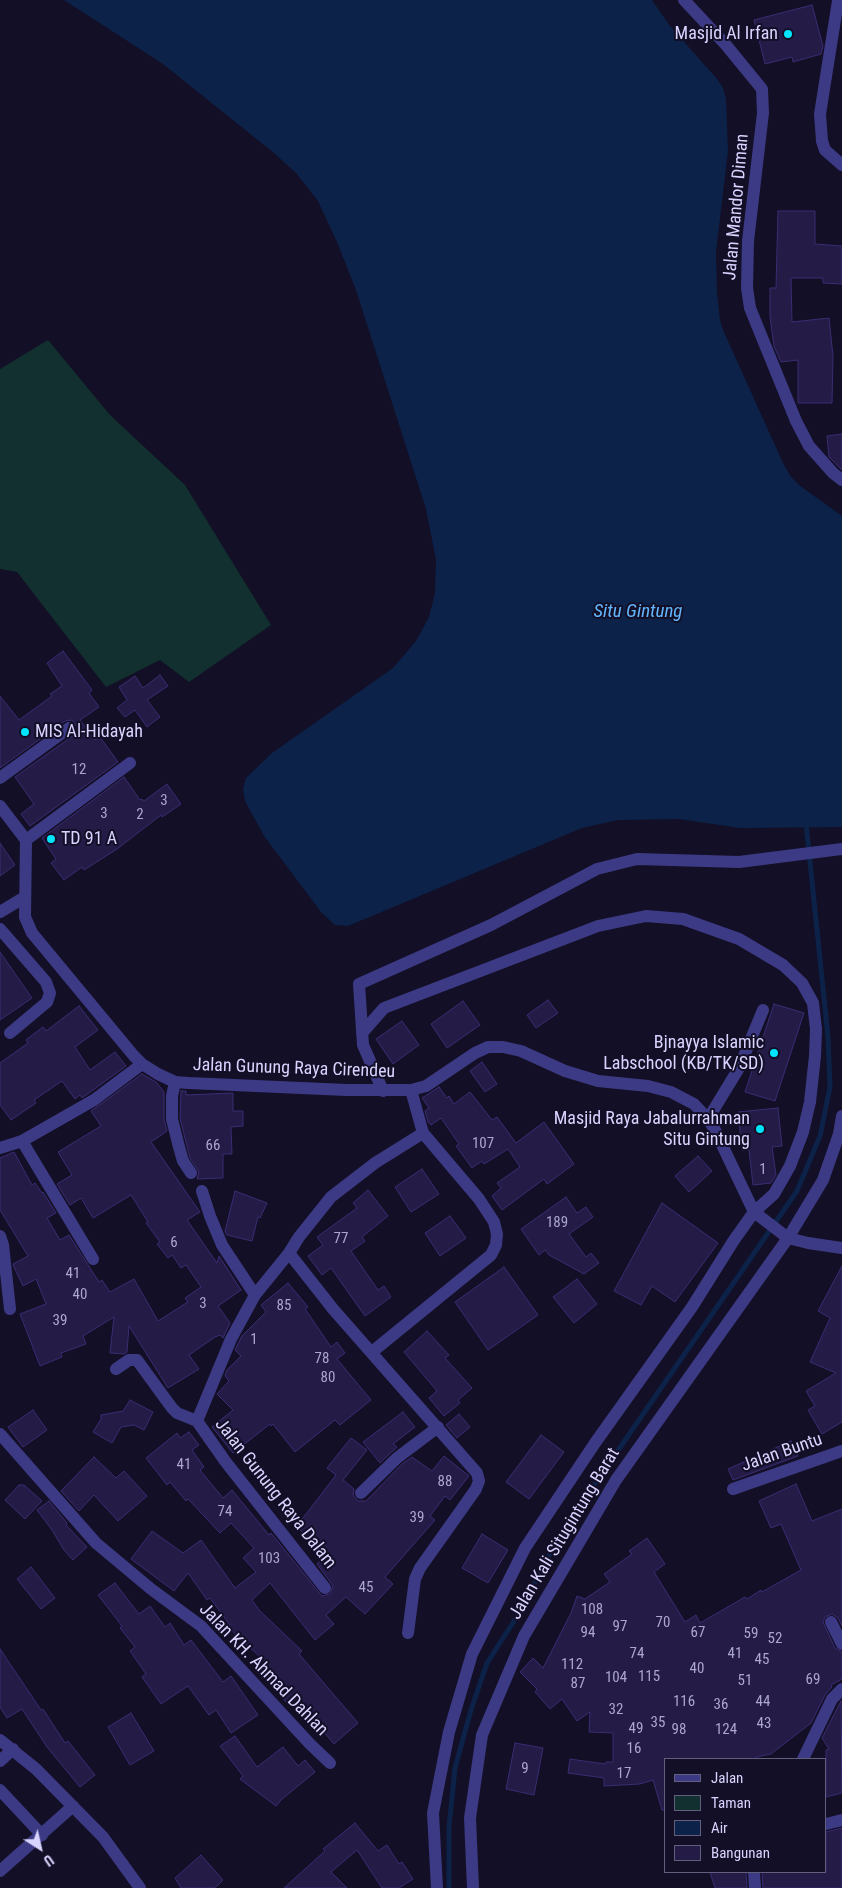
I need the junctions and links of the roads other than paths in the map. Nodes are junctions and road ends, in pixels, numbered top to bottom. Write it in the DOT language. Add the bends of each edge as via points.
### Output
graph roads {
  1 [pos="684,0"];
  2 [pos="837,1"];
  3 [pos="842,164"];
  4 [pos="842,480"];
  5 [pos="69,728"];
  6 [pos="130,763"];
  7 [pos="0,778"];
  8 [pos="0,806"];
  9 [pos="26,840"];
  10 [pos="838,850"];
  11 [pos="24,897"];
  12 [pos="0,912"];
  13 [pos="0,929"];
  14 [pos="763,1010"];
  15 [pos="362,1033"];
  16 [pos="10,1034"];
  17 [pos="142,1064"];
  18 [pos="175,1082"];
  19 [pos="411,1090"];
  20 [pos="383,1091"];
  21 [pos="842,1116"];
  22 [pos="708,1119"];
  23 [pos="422,1133"];
  24 [pos="22,1140"];
  25 [pos="0,1148"];
  26 [pos="191,1173"];
  27 [pos="202,1191"];
  28 [pos="759,1216"];
  29 [pos="0,1236"];
  30 [pos="785,1236"];
  31 [pos="842,1248"];
  32 [pos="289,1253"];
  33 [pos="93,1259"];
  34 [pos="255,1295"];
  35 [pos="10,1309"];
  36 [pos="372,1352"];
  37 [pos="116,1369"];
  38 [pos="198,1421"];
  39 [pos="438,1427"];
  40 [pos="0,1434"];
  41 [pos="842,1451"];
  42 [pos="733,1489"];
  43 [pos="361,1493"];
  44 [pos="325,1588"];
  45 [pos="831,1622"];
  46 [pos="408,1633"];
  47 [pos="842,1644"];
  48 [pos="842,1690"];
  49 [pos="0,1740"];
  50 [pos="13,1749"];
  51 [pos="803,1758"];
  52 [pos="0,1761"];
  53 [pos="330,1763"];
  54 [pos="0,1790"];
  55 [pos="73,1806"];
  56 [pos="842,1820"];
  57 [pos="827,1824"];
  58 [pos="42,1835"];
  59 [pos="0,1871"];
  60 [pos="754,1873"];
  61 [pos="140,1888"];
  62 [pos="437,1888"];
  63 [pos="473,1888"];
  64 [pos="755,1888"];
  1 -- 4 [label="street, Jalan Mandor Diman" via="762,89 763,113 748,241 750,308 809,446"];
  2 -- 3 [label="street" via="820,114 825,150"];
  5 -- 7 [label="street"];
  6 -- 9 [label="street"];
  8 -- 9 [label="street"];
  9 -- 11 [label="street, Jalan Gunung Raya Cirendeu"];
  10 -- 15 [label="street" via="739,862 636,859 597,869 491,925 360,984"];
  11 -- 12 [label="street"];
  11 -- 17 [label="street, Jalan Gunung Raya Cirendeu" via="25,917 32,933"];
  13 -- 16 [label="street" via="46,982 50,993 47,1002"];
  14 -- 22 [label="street" via="739,1068"];
  15 -- 20 [label="street" via="363,1045"];
  15 -- 28 [label="street" via="384,1008 598,926 646,916 683,919 740,939 783,965 802,984 813,1003 816,1029 810,1102 803,1132 790,1166"];
  17 -- 18 [label="street, Jalan Gunung Raya Cirendeu"];
  17 -- 24 [label="street" via="94,1100"];
  18 -- 20 [label="street, Jalan Gunung Raya Cirendeu"];
  18 -- 26 [label="street" via="172,1119 179,1148"];
  19 -- 20 [label="street, Jalan Gunung Raya Cirendeu"];
  19 -- 22 [label="street, Jalan Gunung Raya Cirendeu" via="426,1086 475,1053 488,1047 503,1047 598,1081 648,1086 671,1092 694,1104"];
  19 -- 23 [label="street"];
  21 -- 30 [label="street, Jalan Kali Situgintung Barat" via="823,1180"];
  22 -- 28 [label="street, Jalan Gunung Raya Cirendeu"];
  23 -- 32 [label="street, Jalan Gunung Raya Dalam" via="331,1197"];
  23 -- 36 [label="street" via="479,1199 494,1222 496,1246 491,1255"];
  24 -- 25 [label="street"];
  24 -- 33 [label="street"];
  27 -- 34 [label="street" via="222,1245"];
  28 -- 30 [label="street, Jalan Gunung Raya Cirendeu"];
  28 -- 62 [label="street" via="734,1240 692,1307 595,1443 526,1548 472,1654 449,1732 433,1813"];
  29 -- 35 [label="street"];
  30 -- 31 [label="street, Jalan Gunung Raya Cirendeu"];
  30 -- 63 [label="street, Jalan Kali Situgintung Barat" via="616,1480 524,1636 482,1735 470,1818"];
  32 -- 34 [label="street, Jalan Gunung Raya Dalam"];
  32 -- 36 [label="street"];
  34 -- 38 [label="street, Jalan Gunung Raya Dalam" via="231,1339"];
  36 -- 39 [label="street"];
  37 -- 38 [label="street" via="129,1360 137,1360 177,1413"];
  38 -- 44 [label="street, Jalan Gunung Raya Dalam" via="225,1461"];
  39 -- 43 [label="street" via="397,1458"];
  39 -- 46 [label="street" via="471,1464 479,1481 420,1568 415,1579"];
  40 -- 53 [label="street, Jalan KH. Ahmad Dahlan" via="96,1543 201,1626"];
  41 -- 42 [label="street, Jalan Buntu"];
  45 -- 47 [label="street"];
  48 -- 51 [label="street" via="832,1699"];
  49 -- 50 [label="street"];
  50 -- 52 [label="street"];
  50 -- 55 [label="street"];
  54 -- 58 [label="street"];
  55 -- 58 [label="street"];
  55 -- 61 [label="street" via="103,1837"];
  56 -- 57 [label="street"];
  58 -- 59 [label="street"];
  60 -- 64 [label="street"];
}
